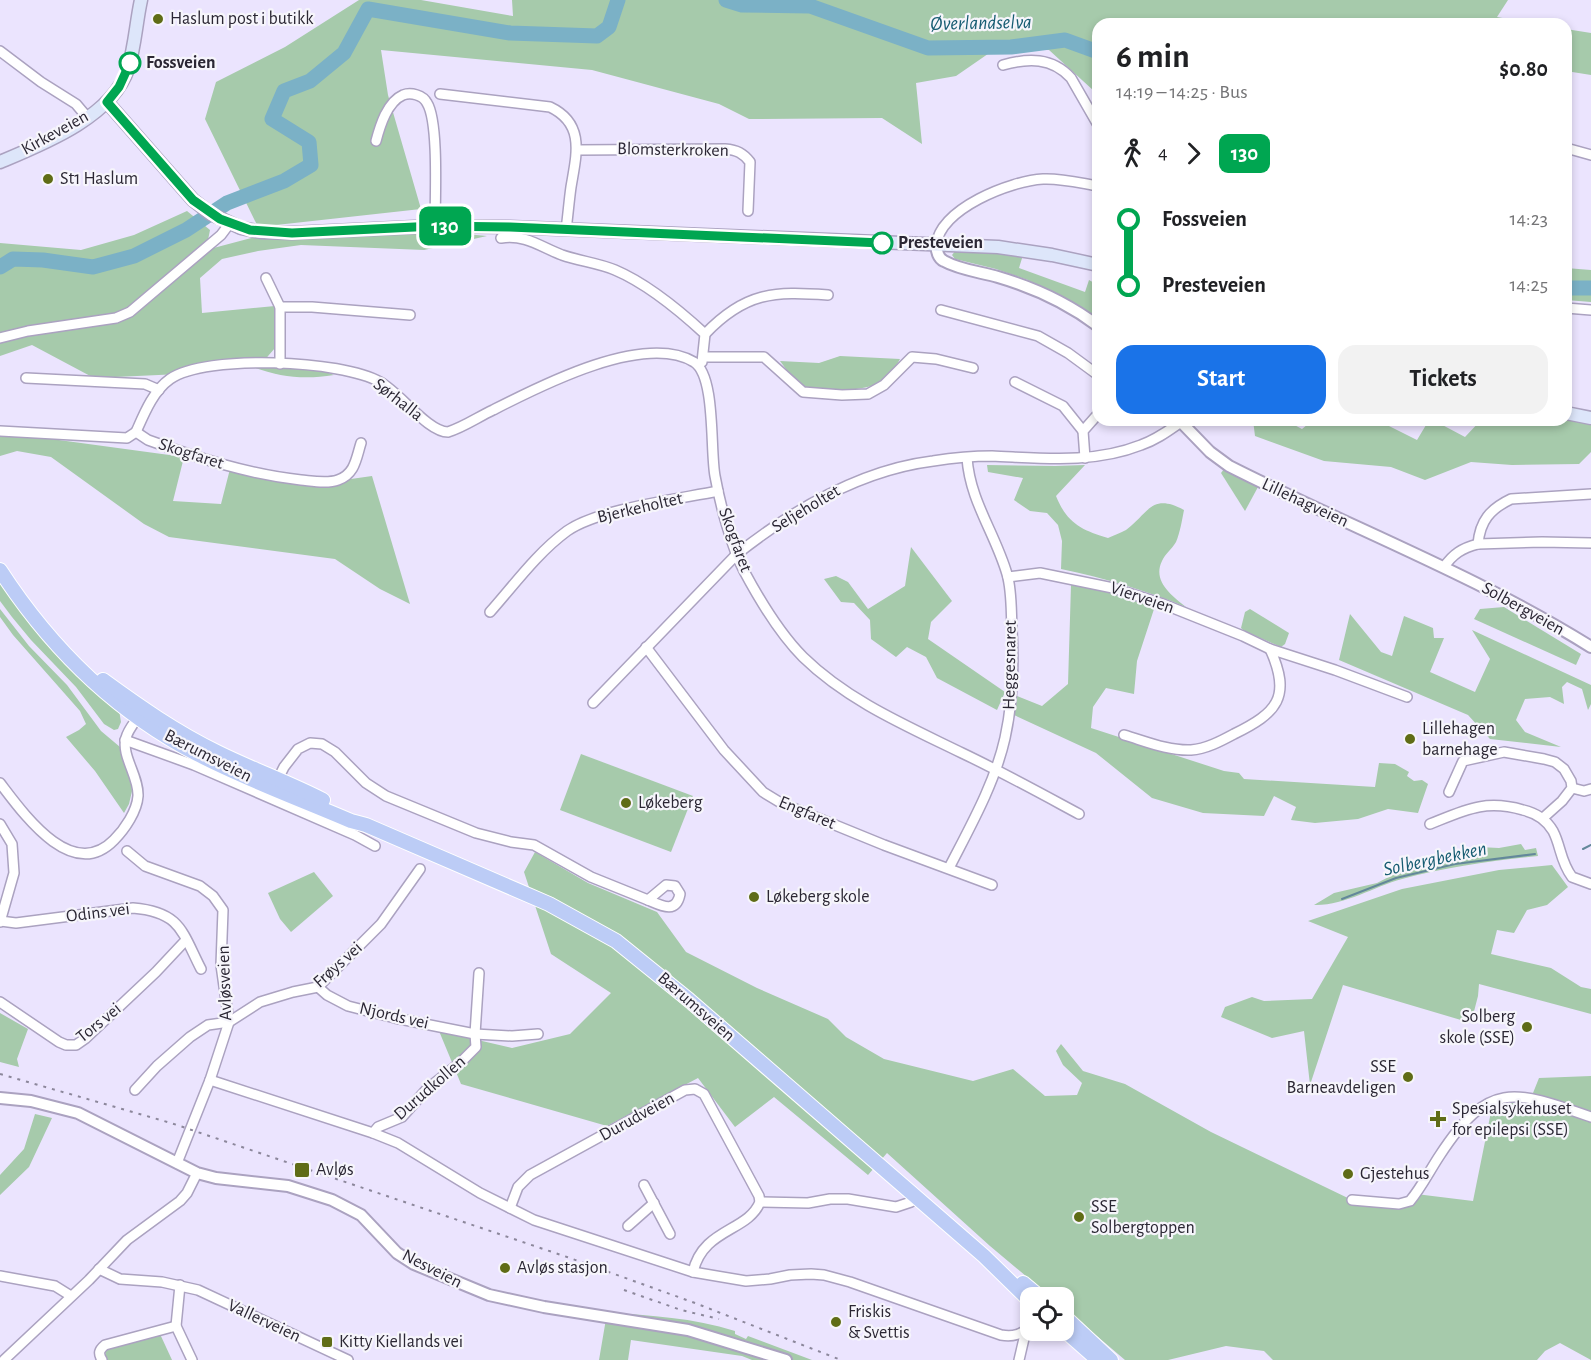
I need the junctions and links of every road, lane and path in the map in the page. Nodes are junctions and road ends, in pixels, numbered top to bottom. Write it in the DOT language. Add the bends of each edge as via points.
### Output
graph roads {
  1 [pos="141,0"];
  2 [pos="0,51"];
  3 [pos="1003,65"];
  4 [pos="440,94"];
  5 [pos="107,102"];
  6 [pos="1092,115"];
  7 [pos="87,117"];
  8 [pos="376,141"];
  9 [pos="1572,149"];
  10 [pos="578,150"];
  11 [pos="1591,154"];
  12 [pos="0,162"];
  13 [pos="1092,185"];
  14 [pos="748,211"];
  15 [pos="235,225"];
  16 [pos="435,226"];
  17 [pos="566,230"];
  18 [pos="501,238"];
  19 [pos="936,245"];
  20 [pos="1092,264"];
  21 [pos="266,278"];
  22 [pos="828,295"];
  23 [pos="280,307"];
  24 [pos="1572,308"];
  25 [pos="941,310"];
  26 [pos="1591,310"];
  27 [pos="410,315"];
  28 [pos="1092,322"];
  29 [pos="705,334"];
  30 [pos="0,338"];
  31 [pos="704,357"];
  32 [pos="280,364"];
  33 [pos="700,366"];
  34 [pos="973,368"];
  35 [pos="1092,371"];
  36 [pos="26,378"];
  37 [pos="1015,382"];
  38 [pos="159,390"];
  39 [pos="1572,414"];
  40 [pos="1591,418"];
  41 [pos="1092,421"];
  42 [pos="1174,426"];
  43 [pos="1185,426"];
  44 [pos="0,431"];
  45 [pos="1083,431"];
  46 [pos="136,432"];
  47 [pos="361,443"];
  48 [pos="967,458"];
  49 [pos="1085,458"];
  50 [pos="718,491"];
  51 [pos="1591,494"];
  52 [pos="1591,543"];
  53 [pos="1478,544"];
  54 [pos="737,554"];
  55 [pos="0,570"];
  56 [pos="1450,570"];
  57 [pos="1008,577"];
  58 [pos="490,612"];
  59 [pos="646,647"];
  60 [pos="1591,647"];
  61 [pos="1270,649"];
  62 [pos="1407,697"];
  63 [pos="592,703"];
  64 [pos="141,714"];
  65 [pos="1124,735"];
  66 [pos="125,740"];
  67 [pos="995,769"];
  68 [pos="0,783"];
  69 [pos="276,784"];
  70 [pos="1572,788"];
  71 [pos="1591,789"];
  72 [pos="1449,792"];
  73 [pos="1079,814"];
  74 [pos="1543,818"];
  75 [pos="0,824"];
  76 [pos="1430,824"];
  77 [pos="375,846"];
  78 [pos="127,851"];
  79 [pos="949,868"];
  80 [pos="420,869"];
  81 [pos="1591,884"];
  82 [pos="992,885"];
  83 [pos="648,900"];
  84 [pos="0,922"];
  85 [pos="186,939"];
  86 [pos="201,969"];
  87 [pos="479,973"];
  88 [pos="318,987"];
  89 [pos="0,1002"];
  90 [pos="229,1022"];
  91 [pos="475,1034"];
  92 [pos="538,1034"];
  93 [pos="210,1080"];
  94 [pos="135,1090"];
  95 [pos="0,1098"];
  96 [pos="1591,1117"];
  97 [pos="373,1133"];
  98 [pos="177,1163"];
  99 [pos="197,1173"];
  100 [pos="644,1185"];
  101 [pos="1352,1200"];
  102 [pos="760,1202"];
  103 [pos="911,1202"];
  104 [pos="654,1203"];
  105 [pos="510,1208"];
  106 [pos="628,1226"];
  107 [pos="670,1234"];
  108 [pos="984,1256"];
  109 [pos="99,1269"];
  110 [pos="693,1272"];
  111 [pos="0,1276"];
  112 [pos="180,1285"];
  113 [pos="1027,1287"];
  114 [pos="1020,1291"];
  115 [pos="71,1296"];
  116 [pos="1074,1325"];
  117 [pos="176,1326"];
  118 [pos="1020,1332"];
  119 [pos="1074,1339"];
  120 [pos="1024,1341"];
  121 [pos="4,1360"];
  122 [pos="102,1360"];
  123 [pos="192,1360"];
  124 [pos="348,1360"];
  125 [pos="786,1360"];
  126 [pos="1019,1360"];
  127 [pos="1098,1360"];
  128 [pos="1111,1360"];
  1 -- 5 [label="main road, Kirkeveien" via="128,69"];
  2 -- 7 [label="street" via="76,104"];
  3 -- 6 [label="street" via="1030,59 1060,69 1071,78"];
  4 -- 10 [label="street" via="550,107 572,129"];
  5 -- 7 [label="main road, Kirkeveien"];
  5 -- 15 [label="main road" via="184,192"];
  7 -- 12 [label="main road, Kirkeveien" via="53,138"];
  8 -- 16 [label="street" via="393,103 401,96 419,95 426,100 434,142"];
  9 -- 11 [label="street"];
  10 -- 14 [label="street, Blomsterkroken" via="735,150 750,162"];
  10 -- 17 [label="street"];
  13 -- 19 [label="street" via="1043,179 1004,189 958,211 941,230"];
  15 -- 16 [label="main road" via="261,232 292,233"];
  15 -- 30 [label="street" via="130,312 104,321"];
  16 -- 17 [label="main road"];
  17 -- 19 [label="main road"];
  18 -- 29 [label="street" via="525,238 564,255 613,269 665,301"];
  19 -- 20 [label="main road" via="1017,249"];
  19 -- 28 [label="street" via="946,262 1037,292"];
  21 -- 23 [label="street"];
  22 -- 29 [label="street" via="790,292 757,297 723,317"];
  23 -- 27 [label="street"];
  23 -- 32 [label="street"];
  24 -- 26 [label="street"];
  25 -- 35 [label="street" via="1038,336"];
  29 -- 31 [label="street"];
  31 -- 33 [label="street"];
  31 -- 34 [label="street" via="764,357 803,392 842,395 868,394 884,385 912,357 936,358"];
  32 -- 33 [label="street, Sørhalla" via="344,370 381,382 442,432 457,429 594,365 654,353 683,358"];
  32 -- 38 [label="street, Sørhalla" via="197,369 171,379"];
  33 -- 50 [label="street, Skogfaret" via="710,398 711,449"];
  36 -- 38 [label="street" via="145,384"];
  37 -- 45 [label="street" via="1063,406"];
  38 -- 46 [label="street, Sørhalla"];
  39 -- 40 [label="main road"];
  41 -- 45 [label="street"];
  42 -- 49 [label="street, Seljeholtet" via="1141,446"];
  43 -- 56 [label="street, Lillehagveien" via="1228,466"];
  44 -- 46 [label="street, Skogfaret" via="127,438"];
  45 -- 49 [label="street"];
  46 -- 47 [label="street, Skogfaret" via="148,440 233,468 320,482 337,481 348,474 355,466"];
  48 -- 49 [label="street, Seljeholtet"];
  48 -- 54 [label="street, Seljeholtet" via="917,463 863,477 800,511"];
  48 -- 57 [label="street, Heggesnaret" via="971,489"];
  50 -- 54 [label="street, Skogfaret"];
  50 -- 58 [label="street, Bjerkeholtet" via="613,513 567,531"];
  51 -- 53 [label="street" via="1511,499 1488,513"];
  52 -- 53 [label="street"];
  53 -- 56 [label="street" via="1451,558"];
  54 -- 59 [label="street, Seljeholtet"];
  54 -- 67 [label="street, Skogfaret" via="779,627 803,657 868,706"];
  55 -- 64 [label="main road, Bærumsveien" via="29,612 70,656"];
  56 -- 60 [label="street, Solbergveien"];
  57 -- 61 [label="street, Vierveien" via="1040,573 1096,583 1163,604"];
  57 -- 67 [label="street, Heggesnaret" via="1012,689"];
  59 -- 63 [label="street, Seljeholtet"];
  59 -- 79 [label="street, Engfaret" via="724,750 763,792 791,807"];
  61 -- 62 [label="street, Vierveien"];
  61 -- 65 [label="street" via="1279,671 1279,698 1254,725 1193,750"];
  64 -- 66 [label="street"];
  64 -- 69 [label="main road, Bærumsveien" via="199,755"];
  66 -- 68 [label="street" via="138,798 122,832 103,850 74,853 55,842 31,821"];
  66 -- 77 [label="street, Bærumsveien" via="194,765"];
  67 -- 73 [label="street, Skogfaret"];
  67 -- 79 [label="street, Heggesnaret"];
  69 -- 83 [label="street" via="298,749 310,743 322,744 386,796 476,833 534,845 591,877"];
  69 -- 108 [label="main road, Bærumsveien" via="351,821 549,904 616,941"];
  70 -- 71 [label="street"];
  70 -- 72 [label="street" via="1569,774 1555,762 1504,752 1463,761"];
  70 -- 74 [label="street"];
  74 -- 76 [label="street" via="1497,804 1474,807"];
  74 -- 81 [label="street" via="1554,833 1560,857 1572,877"];
  75 -- 84 [label="street" via="12,844 15,873"];
  78 -- 90 [label="street, Avløsveien" via="145,866 200,886 220,905 224,919 221,965"];
  79 -- 82 [label="street, Engfaret"];
  80 -- 88 [label="street, Frøys vei" via="381,924"];
  84 -- 85 [label="street, Odins vei" via="16,924 133,908 164,915 179,926"];
  85 -- 86 [label="street, Odins vei"];
  85 -- 89 [label="street, Tors vei" via="107,1019 76,1044 59,1042"];
  87 -- 91 [label="street"];
  88 -- 90 [label="street, Frøys vei" via="260,1002"];
  88 -- 91 [label="street, Njords vei" via="348,1006"];
  90 -- 93 [label="street, Avløsveien"];
  90 -- 94 [label="street" via="208,1025 190,1037"];
  91 -- 92 [label="street, Njords vei"];
  91 -- 97 [label="street, Durudkollen" via="473,1050 426,1090 402,1117"];
  93 -- 97 [label="street"];
  93 -- 98 [label="street, Avløsveien"];
  95 -- 98 [label="street, Nesveien" via="78,1113"];
  96 -- 101 [label="street" via="1521,1096 1488,1102 1469,1117 1445,1147 1410,1201 1399,1204"];
  97 -- 105 [label="street" via="398,1143"];
  98 -- 99 [label="street, Nesveien"];
  99 -- 109 [label="street" via="180,1201 127,1240"];
  99 -- 125 [label="street, Nesveien" via="280,1184 332,1200 361,1215 397,1253 414,1264 489,1295 688,1330"];
  100 -- 104 [label="street"];
  102 -- 103 [label="street" via="848,1199 896,1207"];
  102 -- 105 [label="street, Durudveien" via="704,1094 695,1089 685,1090 530,1175 518,1187"];
  102 -- 110 [label="street" via="751,1214 710,1243 696,1260"];
  104 -- 106 [label="street"];
  104 -- 107 [label="street"];
  105 -- 110 [label="street" via="534,1220"];
  108 -- 113 [label="main road, Bærumsveien"];
  108 -- 114 [label="main road, Bærumsveien"];
  109 -- 112 [label="street, Vallerveien" via="120,1279"];
  109 -- 115 [label="street"];
  110 -- 118 [label="street" via="753,1281 824,1275 1001,1335 1011,1337"];
  111 -- 115 [label="street" via="55,1286"];
  112 -- 117 [label="street"];
  112 -- 124 [label="street, Vallerveien"];
  115 -- 121 [label="street"];
  116 -- 128 [label="main road"];
  117 -- 122 [label="street" via="105,1344 99,1350"];
  117 -- 123 [label="street"];
  119 -- 127 [label="main road"];
  120 -- 126 [label="street"];
}
